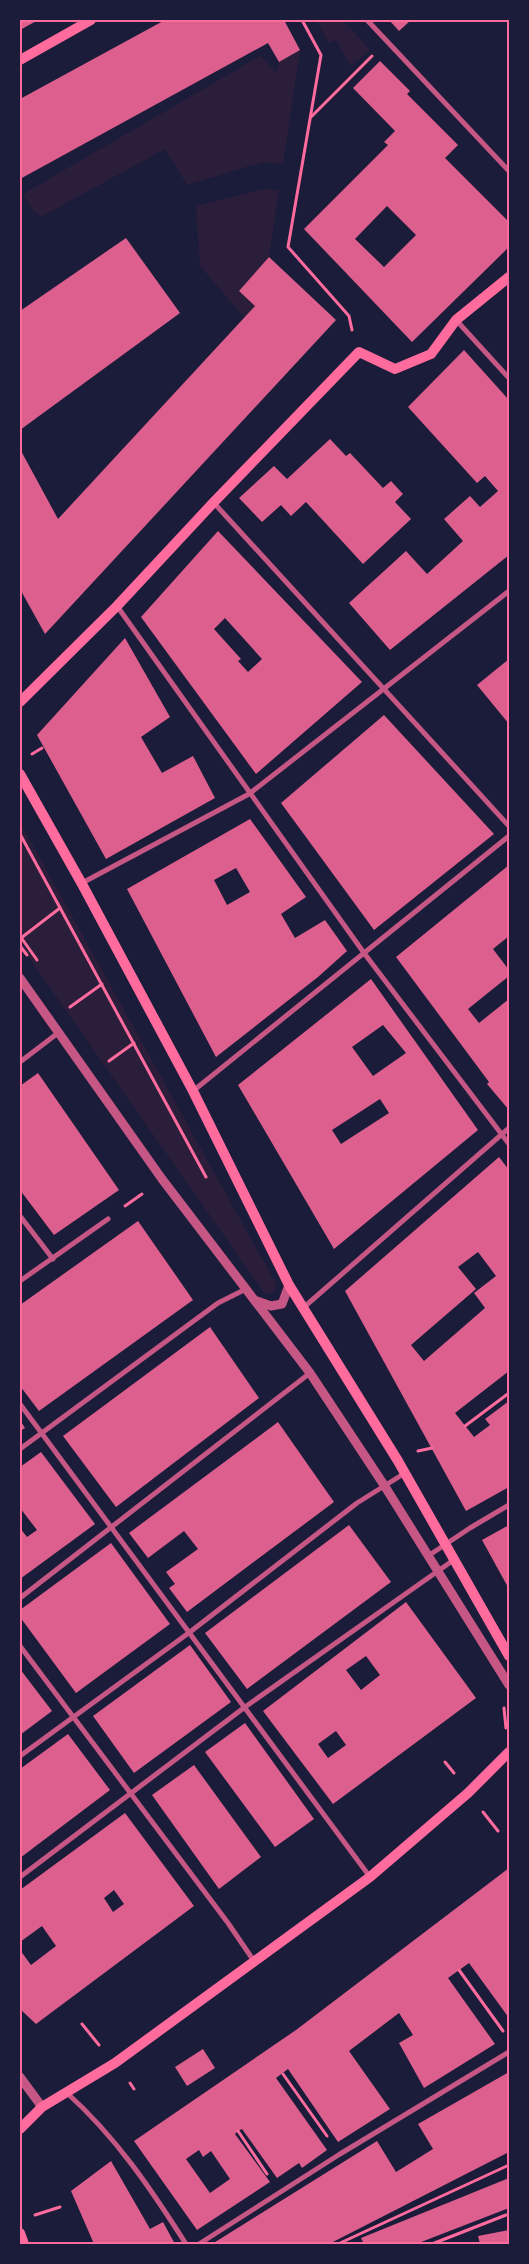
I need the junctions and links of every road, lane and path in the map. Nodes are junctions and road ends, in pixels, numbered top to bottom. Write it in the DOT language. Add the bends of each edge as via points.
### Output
graph roads {
  1 [pos="91,20"];
  2 [pos="302,20"];
  3 [pos="367,20"];
  4 [pos="386,41"];
  5 [pos="20,60"];
  6 [pos="310,118"];
  7 [pos="509,171"];
  8 [pos="509,277"];
  9 [pos="456,320"];
  10 [pos="359,352"];
  11 [pos="509,378"];
  12 [pos="213,503"];
  13 [pos="509,591"];
  14 [pos="117,606"];
  15 [pos="383,689"];
  16 [pos="20,702"];
  17 [pos="20,774"];
  18 [pos="249,794"];
  19 [pos="509,826"];
  20 [pos="20,834"];
  21 [pos="509,836"];
  22 [pos="82,884"];
  23 [pos="60,908"];
  24 [pos="21,937"];
  25 [pos="364,953"];
  26 [pos="38,961"];
  27 [pos="20,978"];
  28 [pos="102,984"];
  29 [pos="65,999"];
  30 [pos="70,1007"];
  31 [pos="76,1014"];
  32 [pos="58,1033"];
  33 [pos="134,1043"];
  34 [pos="103,1054"];
  35 [pos="109,1061"];
  36 [pos="20,1062"];
  37 [pos="114,1070"];
  38 [pos="193,1091"];
  39 [pos="509,1128"];
  40 [pos="502,1134"];
  41 [pos="509,1144"];
  42 [pos="207,1180"];
  43 [pos="20,1216"];
  44 [pos="108,1219"];
  45 [pos="53,1258"];
  46 [pos="20,1281"];
  47 [pos="289,1285"];
  48 [pos="246,1290"];
  49 [pos="257,1301"];
  50 [pos="303,1308"];
  51 [pos="310,1372"];
  52 [pos="509,1393"];
  53 [pos="20,1404"];
  54 [pos="465,1426"];
  55 [pos="42,1433"];
  56 [pos="423,1448"];
  57 [pos="432,1448"];
  58 [pos="20,1449"];
  59 [pos="405,1473"];
  60 [pos="384,1485"];
  61 [pos="509,1505"];
  62 [pos="112,1528"];
  63 [pos="447,1545"];
  64 [pos="428,1556"];
  65 [pos="455,1559"];
  66 [pos="438,1571"];
  67 [pos="20,1598"];
  68 [pos="190,1632"];
  69 [pos="20,1646"];
  70 [pos="509,1656"];
  71 [pos="509,1685"];
  72 [pos="504,1706"];
  73 [pos="246,1708"];
  74 [pos="72,1717"];
  75 [pos="509,1735"];
  76 [pos="509,1752"];
  77 [pos="20,1756"];
  78 [pos="131,1794"];
  79 [pos="20,1877"];
  80 [pos="370,1877"];
  81 [pos="254,1961"];
  82 [pos="459,1970"];
  83 [pos="509,2039"];
  84 [pos="509,2052"];
  85 [pos="283,2074"];
  86 [pos="20,2077"];
  87 [pos="67,2093"];
  88 [pos="42,2107"];
  89 [pos="20,2129"];
  90 [pos="238,2131"];
  91 [pos="340,2154"];
  92 [pos="509,2165"];
  93 [pos="280,2192"];
  94 [pos="60,2207"];
  95 [pos="506,2215"];
  96 [pos="28,2217"];
  97 [pos="20,2233"];
  98 [pos="24,2244"];
  99 [pos="186,2244"];
  100 [pos="199,2244"];
  101 [pos="338,2244"];
  102 [pos="432,2244"];
  1 -- 5 [label="main road"];
  2 -- 6 [label="path" via="321,55"];
  3 -- 4 [label="street"];
  4 -- 6 [label="path"];
  4 -- 7 [label="street"];
  6 -- 10 [label="path" via="288,247 348,316"];
  8 -- 9 [label="main road"];
  9 -- 10 [label="main road" via="431,354 395,369"];
  9 -- 11 [label="street"];
  10 -- 12 [label="main road"];
  12 -- 14 [label="main road"];
  12 -- 15 [label="street"];
  13 -- 15 [label="street"];
  14 -- 16 [label="main road"];
  14 -- 18 [label="street"];
  15 -- 18 [label="street"];
  15 -- 19 [label="street"];
  17 -- 22 [label="main road"];
  18 -- 22 [label="street"];
  18 -- 25 [label="street"];
  20 -- 23 [label="path"];
  21 -- 25 [label="street"];
  22 -- 38 [label="main road"];
  23 -- 24 [label="path"];
  23 -- 28 [label="path"];
  24 -- 26 [label="path"];
  25 -- 38 [label="street"];
  25 -- 40 [label="street"];
  27 -- 32 [label="street"];
  28 -- 30 [label="path"];
  28 -- 33 [label="path"];
  29 -- 30 [label="path"];
  30 -- 31 [label="path"];
  32 -- 36 [label="street"];
  32 -- 48 [label="street"];
  33 -- 35 [label="path"];
  33 -- 42 [label="path"];
  34 -- 35 [label="path"];
  35 -- 37 [label="path"];
  38 -- 47 [label="main road"];
  39 -- 40 [label="street"];
  40 -- 41 [label="street"];
  40 -- 50 [label="street"];
  43 -- 45 [label="street"];
  44 -- 45 [label="street"];
  45 -- 46 [label="street"];
  47 -- 49 [label="street" via="282,1304 271,1306"];
  47 -- 50 [label="main road"];
  48 -- 49 [label="street"];
  48 -- 55 [label="street" via="218,1303"];
  49 -- 51 [label="street"];
  50 -- 59 [label="main road"];
  51 -- 60 [label="street"];
  51 -- 62 [label="street"];
  52 -- 54 [label="path"];
  53 -- 55 [label="street"];
  55 -- 58 [label="street"];
  55 -- 62 [label="street"];
  56 -- 57 [label="path"];
  59 -- 60 [label="street"];
  59 -- 63 [label="main road"];
  60 -- 64 [label="street"];
  60 -- 68 [label="street"];
  61 -- 63 [label="street"];
  62 -- 67 [label="street"];
  62 -- 68 [label="street"];
  63 -- 64 [label="street"];
  63 -- 65 [label="main road"];
  64 -- 66 [label="street"];
  65 -- 66 [label="street"];
  65 -- 70 [label="main road"];
  66 -- 71 [label="street"];
  66 -- 73 [label="street"];
  68 -- 73 [label="street"];
  68 -- 74 [label="street"];
  69 -- 74 [label="street"];
  72 -- 75 [label="path" via="504,1722"];
  73 -- 78 [label="street"];
  73 -- 80 [label="street"];
  74 -- 77 [label="street"];
  74 -- 78 [label="street"];
  76 -- 80 [label="main road" via="468,1793"];
  78 -- 79 [label="street"];
  78 -- 81 [label="street"];
  80 -- 81 [label="main road"];
  81 -- 87 [label="main road" via="116,2063"];
  82 -- 83 [label="path"];
  84 -- 91 [label="street"];
  85 -- 91 [label="path"];
  86 -- 88 [label="street"];
  87 -- 88 [label="main road"];
  87 -- 99 [label="street" via="97,2120 147,2183"];
  88 -- 89 [label="main road"];
  90 -- 93 [label="path"];
  91 -- 93 [label="street"];
  92 -- 101 [label="path"];
  93 -- 100 [label="street"];
  94 -- 96 [label="path"];
  95 -- 102 [label="path"];
  97 -- 98 [label="main road"];
}
